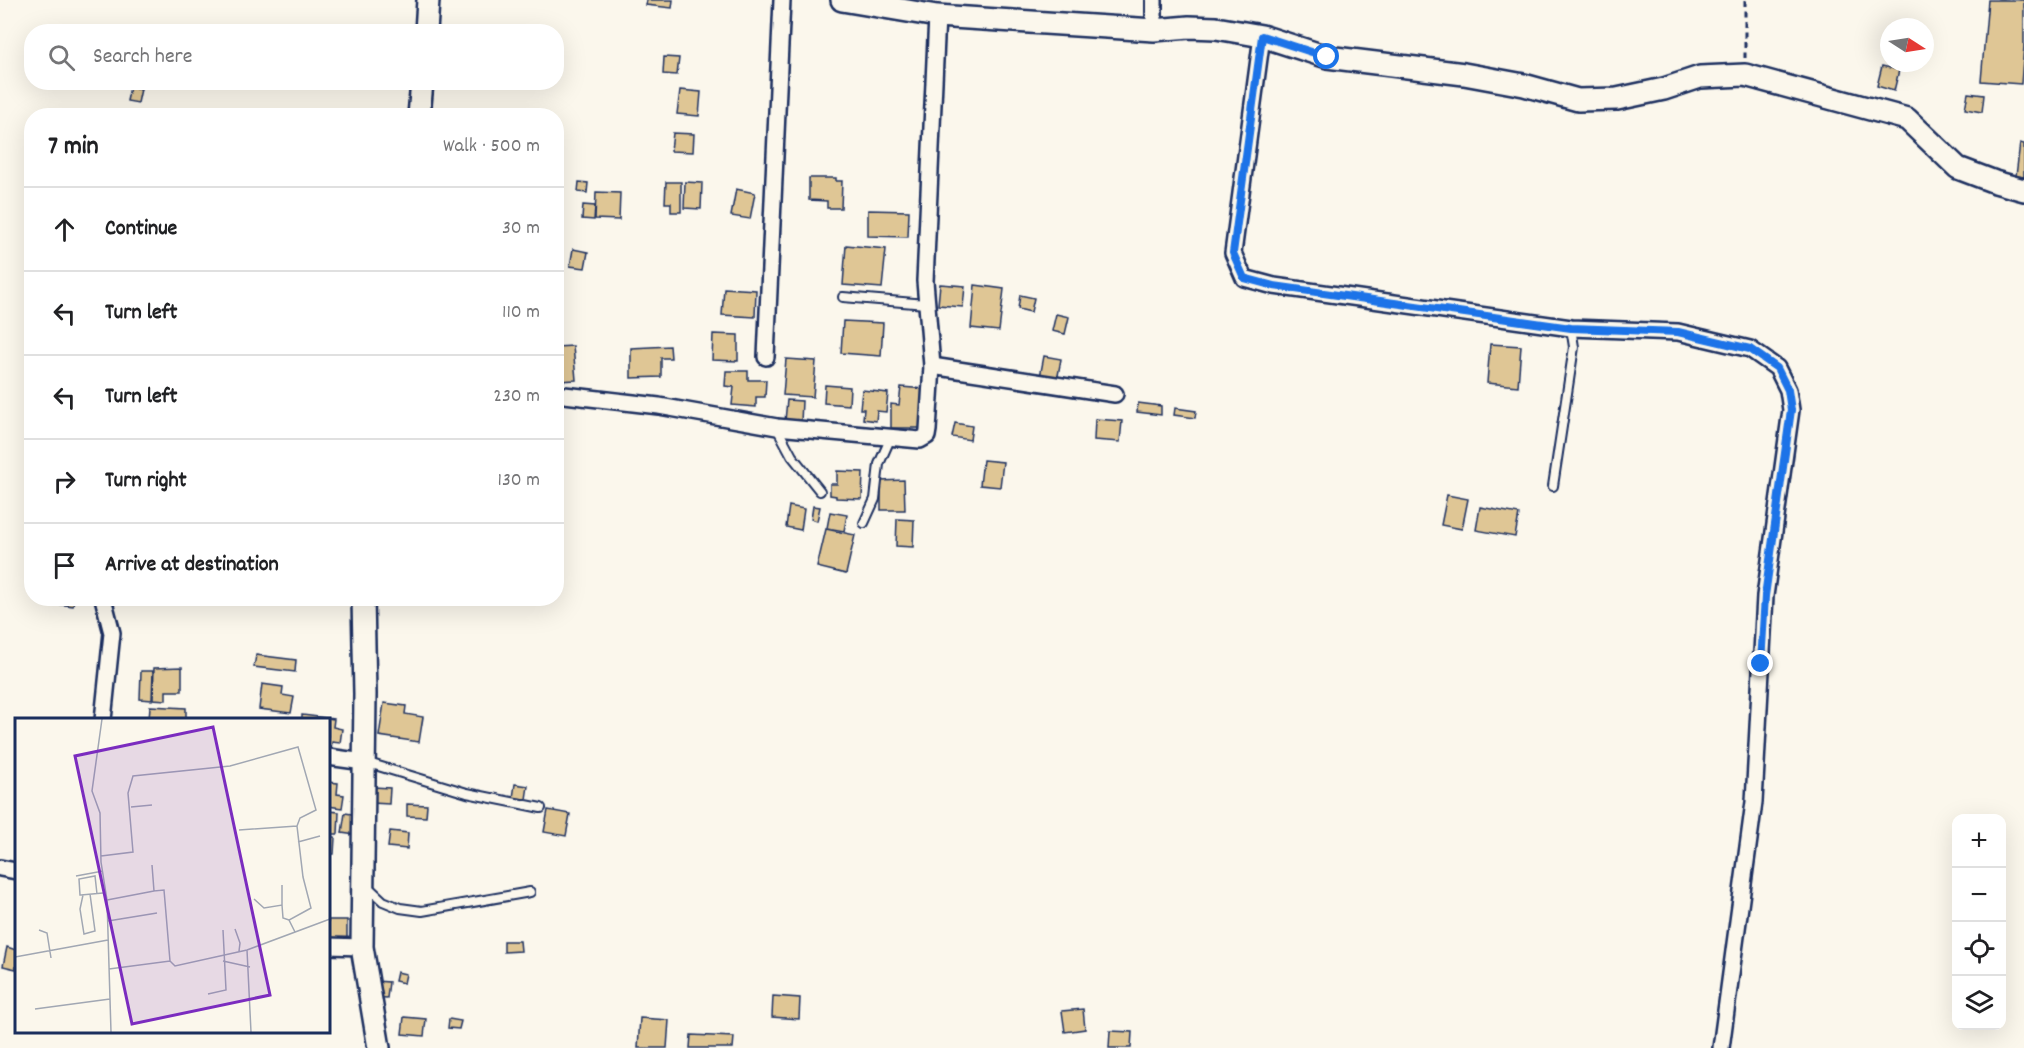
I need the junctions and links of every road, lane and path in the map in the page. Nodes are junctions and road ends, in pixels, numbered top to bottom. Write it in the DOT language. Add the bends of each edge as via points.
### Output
graph roads {
  1 [pos="428,0"];
  2 [pos="782,0"];
  3 [pos="842,0"];
  4 [pos="1154,0"];
  5 [pos="1745,0"];
  6 [pos="938,16"];
  7 [pos="426,24"];
  8 [pos="1154,30"];
  9 [pos="1262,36"];
  10 [pos="1745,75"];
  11 [pos="421,90"];
  12 [pos="420,108"];
  13 [pos="2024,189"];
  14 [pos="843,297"];
  15 [pos="926,304"];
  16 [pos="1571,328"];
  17 [pos="766,357"];
  18 [pos="932,366"];
  19 [pos="1115,394"];
  20 [pos="564,395"];
  21 [pos="777,427"];
  22 [pos="891,437"];
  23 [pos="1553,486"];
  24 [pos="820,491"];
  25 [pos="864,523"];
  26 [pos="105,606"];
  27 [pos="363,606"];
  28 [pos="103,718"];
  29 [pos="330,758"];
  30 [pos="364,762"];
  31 [pos="541,808"];
  32 [pos="0,868"];
  33 [pos="15,871"];
  34 [pos="362,881"];
  35 [pos="530,892"];
  36 [pos="330,946"];
  37 [pos="362,947"];
  38 [pos="379,1048"];
  39 [pos="1721,1048"];
  1 -- 7 [label="street"];
  2 -- 17 [label="street"];
  3 -- 6 [label="street"];
  4 -- 8 [label="street"];
  5 -- 10 [label="path"];
  6 -- 8 [label="street" via="989,16"];
  6 -- 15 [label="street"];
  8 -- 9 [label="street" via="1216,28"];
  9 -- 10 [label="street" via="1327,57 1464,74 1578,100 1617,99 1700,77"];
  9 -- 16 [label="street" via="1233,253 1244,278 1274,286"];
  10 -- 13 [label="street" via="1906,119 1959,168"];
  11 -- 12 [label="street"];
  14 -- 15 [label="lane"];
  15 -- 18 [label="street"];
  16 -- 23 [label="lane" via="1574,347"];
  16 -- 39 [label="street" via="1678,332 1750,349 1777,368 1788,390 1791,410 1765,596 1754,802"];
  18 -- 19 [label="street"];
  18 -- 22 [label="street" via="927,436 920,440"];
  20 -- 21 [label="street" via="659,406"];
  21 -- 22 [label="street"];
  21 -- 24 [label="lane" via="792,456"];
  22 -- 25 [label="lane" via="879,464 875,499"];
  26 -- 28 [label="street" via="112,633"];
  27 -- 30 [label="street"];
  29 -- 30 [label="street"];
  30 -- 31 [label="lane" via="467,793"];
  30 -- 34 [label="street"];
  32 -- 33 [label="street"];
  34 -- 35 [label="lane" via="383,901 422,911"];
  34 -- 37 [label="street"];
  36 -- 37 [label="street"];
  37 -- 38 [label="street"];
}
